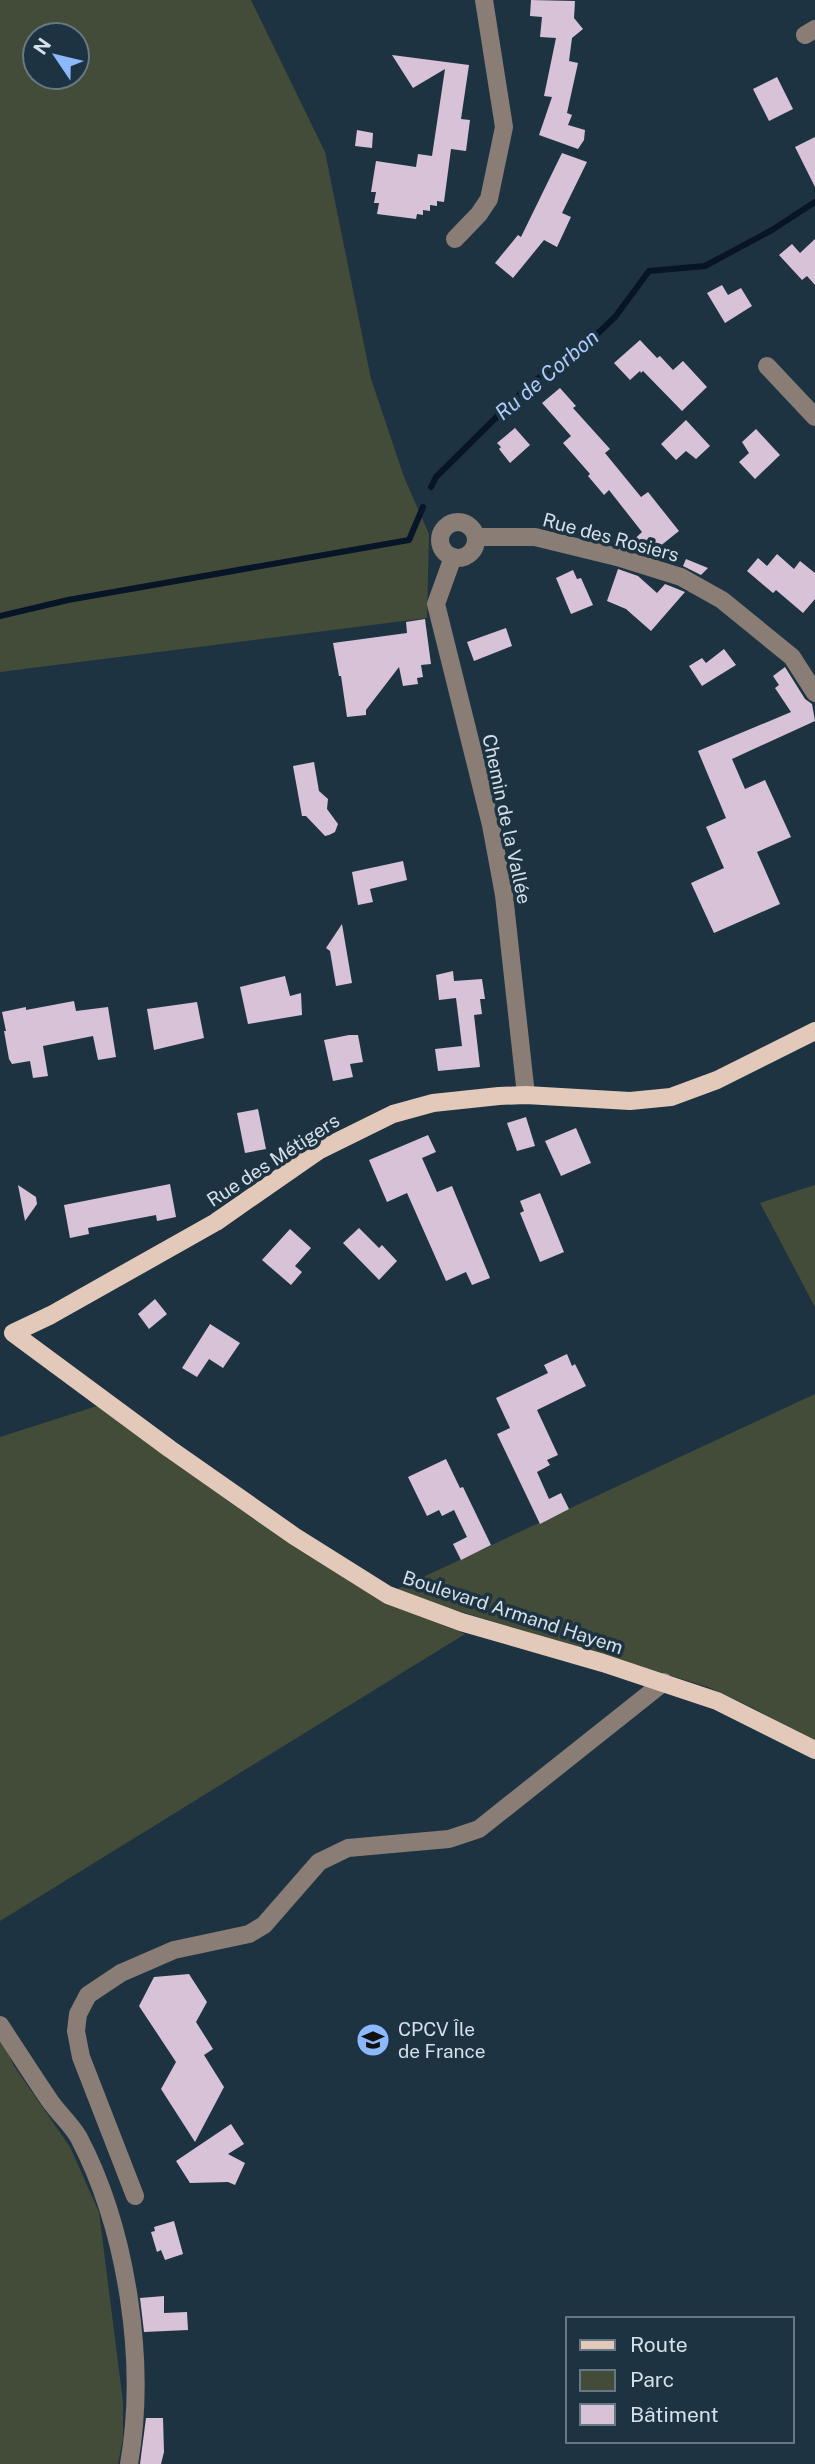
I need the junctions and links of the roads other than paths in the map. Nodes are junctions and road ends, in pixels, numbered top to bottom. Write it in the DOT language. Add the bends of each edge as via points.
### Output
graph roads {
  1 [pos="484,0"];
  2 [pos="455,239"];
  3 [pos="767,366"];
  4 [pos="815,416"];
  5 [pos="476,537"];
  6 [pos="453,557"];
  7 [pos="815,693"];
  8 [pos="815,1031"];
  9 [pos="526,1095"];
  10 [pos="6,1334"];
  11 [pos="664,1682"];
  12 [pos="815,1749"];
  13 [pos="0,2025"];
  14 [pos="108,2121"];
  15 [pos="78,2136"];
  16 [pos="135,2196"];
  17 [pos="130,2464"];
  1 -- 2 [label="street" via="504,127 489,199"];
  3 -- 4 [label="street"];
  5 -- 6 [label="street" via="470,554"];
  5 -- 6 [label="street" via="466,524 448,525 440,540 443,551"];
  5 -- 7 [label="street, Rue des Rosiers" via="535,537 681,577 722,600 792,657"];
  6 -- 9 [label="street, Chemin de la Vallée" via="436,604 493,836"];
  8 -- 9 [label="main road, Rue des Métigers" via="717,1080 671,1097 630,1101"];
  9 -- 10 [label="main road, Rue des Métigers" via="433,1103 393,1114 318,1151 216,1222 51,1315"];
  10 -- 11 [label="main road, Boulevard Armand Hayem" via="294,1536 388,1595 461,1622"];
  11 -- 12 [label="main road, Boulevard Armand Hayem" via="717,1701"];
  11 -- 14 [label="street" via="479,1829 449,1839 348,1849 319,1862 264,1924 249,1934 174,1950 121,1973 88,1995 76,2031 81,2057"];
  13 -- 15 [label="street"];
  14 -- 15 [label="street"];
  14 -- 16 [label="street"];
  15 -- 17 [label="street" via="120,2243 135,2368 136,2427"];
}
